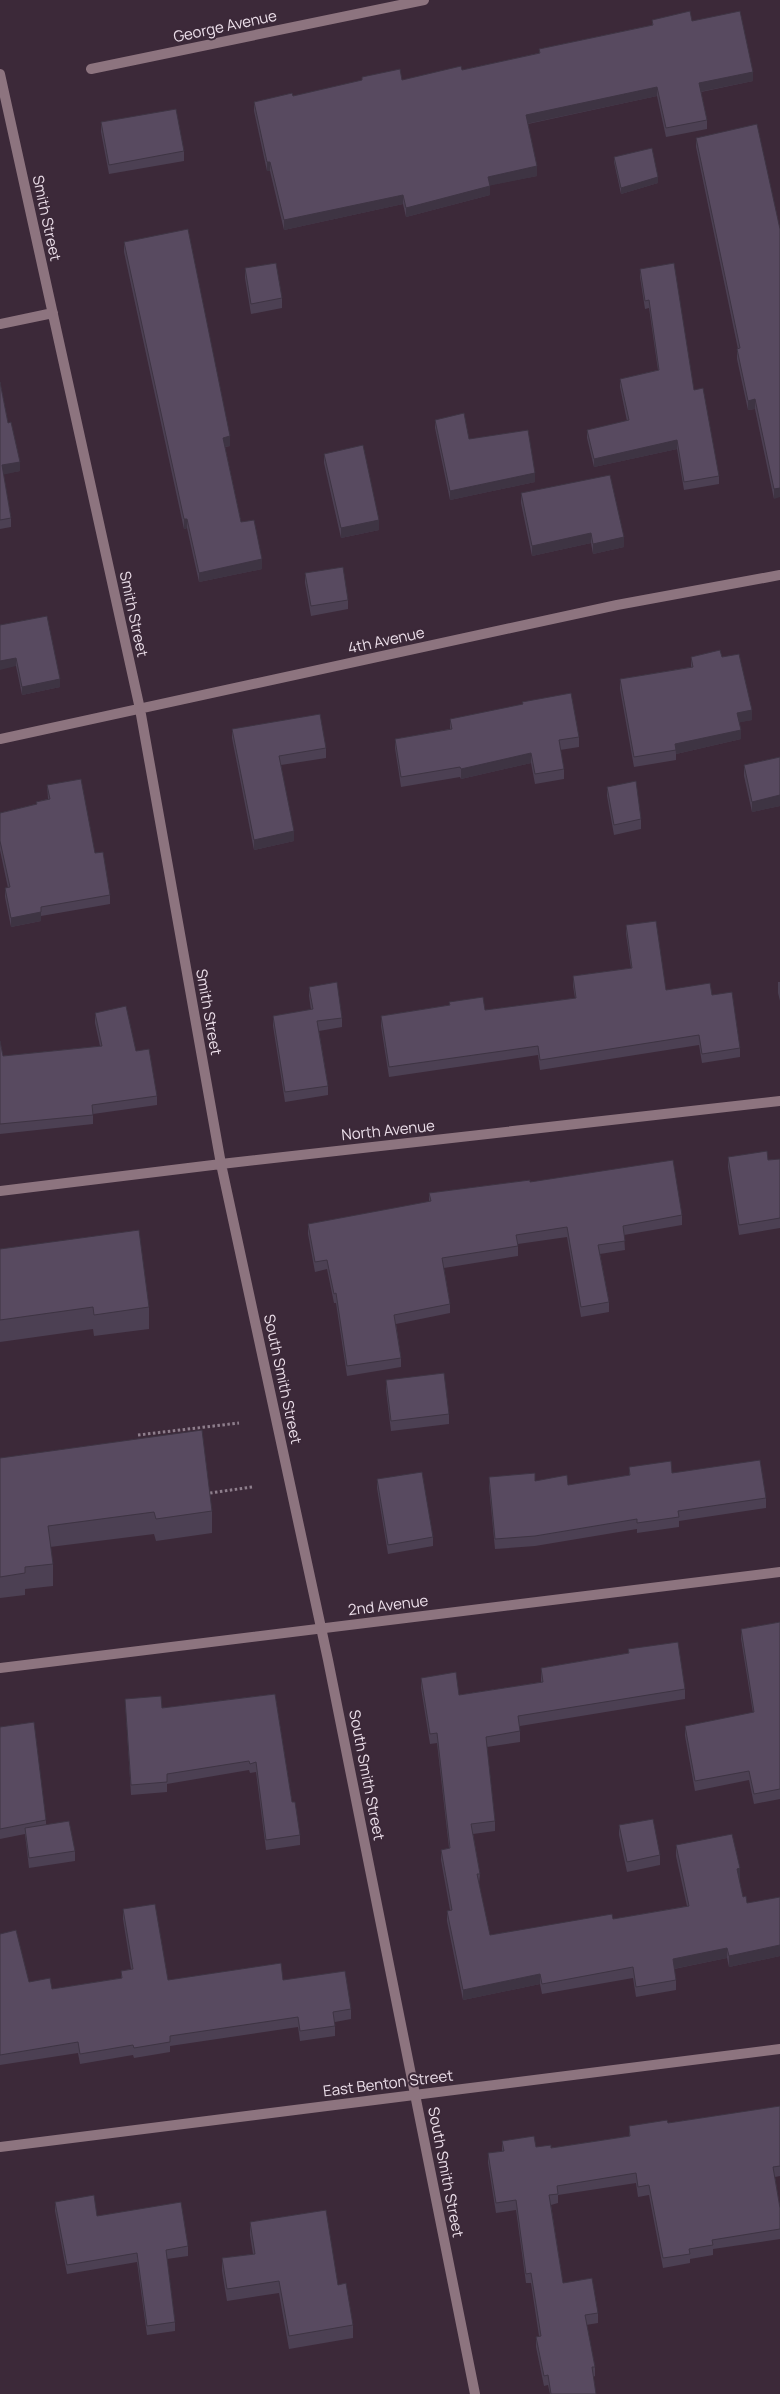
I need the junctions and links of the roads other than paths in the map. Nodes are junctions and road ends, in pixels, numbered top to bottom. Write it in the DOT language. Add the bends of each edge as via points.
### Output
graph roads {
  1 [pos="424,0"];
  2 [pos="90,70"];
  3 [pos="0,74"];
  4 [pos="53,313"];
  5 [pos="0,324"];
  6 [pos="780,575"];
  7 [pos="140,709"];
  8 [pos="0,739"];
  9 [pos="780,1102"];
  10 [pos="221,1164"];
  11 [pos="0,1191"];
  12 [pos="780,1572"];
  13 [pos="322,1628"];
  14 [pos="0,1668"];
  15 [pos="780,2049"];
  16 [pos="416,2095"];
  17 [pos="0,2147"];
  18 [pos="475,2394"];
  1 -- 2 [label="street, George Avenue"];
  3 -- 4 [label="street, Smith Street"];
  4 -- 5 [label="street"];
  4 -- 7 [label="street, Smith Street"];
  6 -- 7 [label="street, 4th Avenue" via="608,607"];
  7 -- 8 [label="street, 4th Avenue"];
  7 -- 10 [label="street, Smith Street"];
  9 -- 10 [label="street, North Avenue"];
  10 -- 11 [label="street, North Avenue"];
  10 -- 13 [label="street, South Smith Street"];
  12 -- 13 [label="street, 2nd Avenue"];
  13 -- 14 [label="street, 2nd Avenue"];
  13 -- 16 [label="street, South Smith Street"];
  15 -- 16 [label="street, East Benton Street"];
  16 -- 17 [label="street, East Benton Street"];
  16 -- 18 [label="street, South Smith Street"];
}
